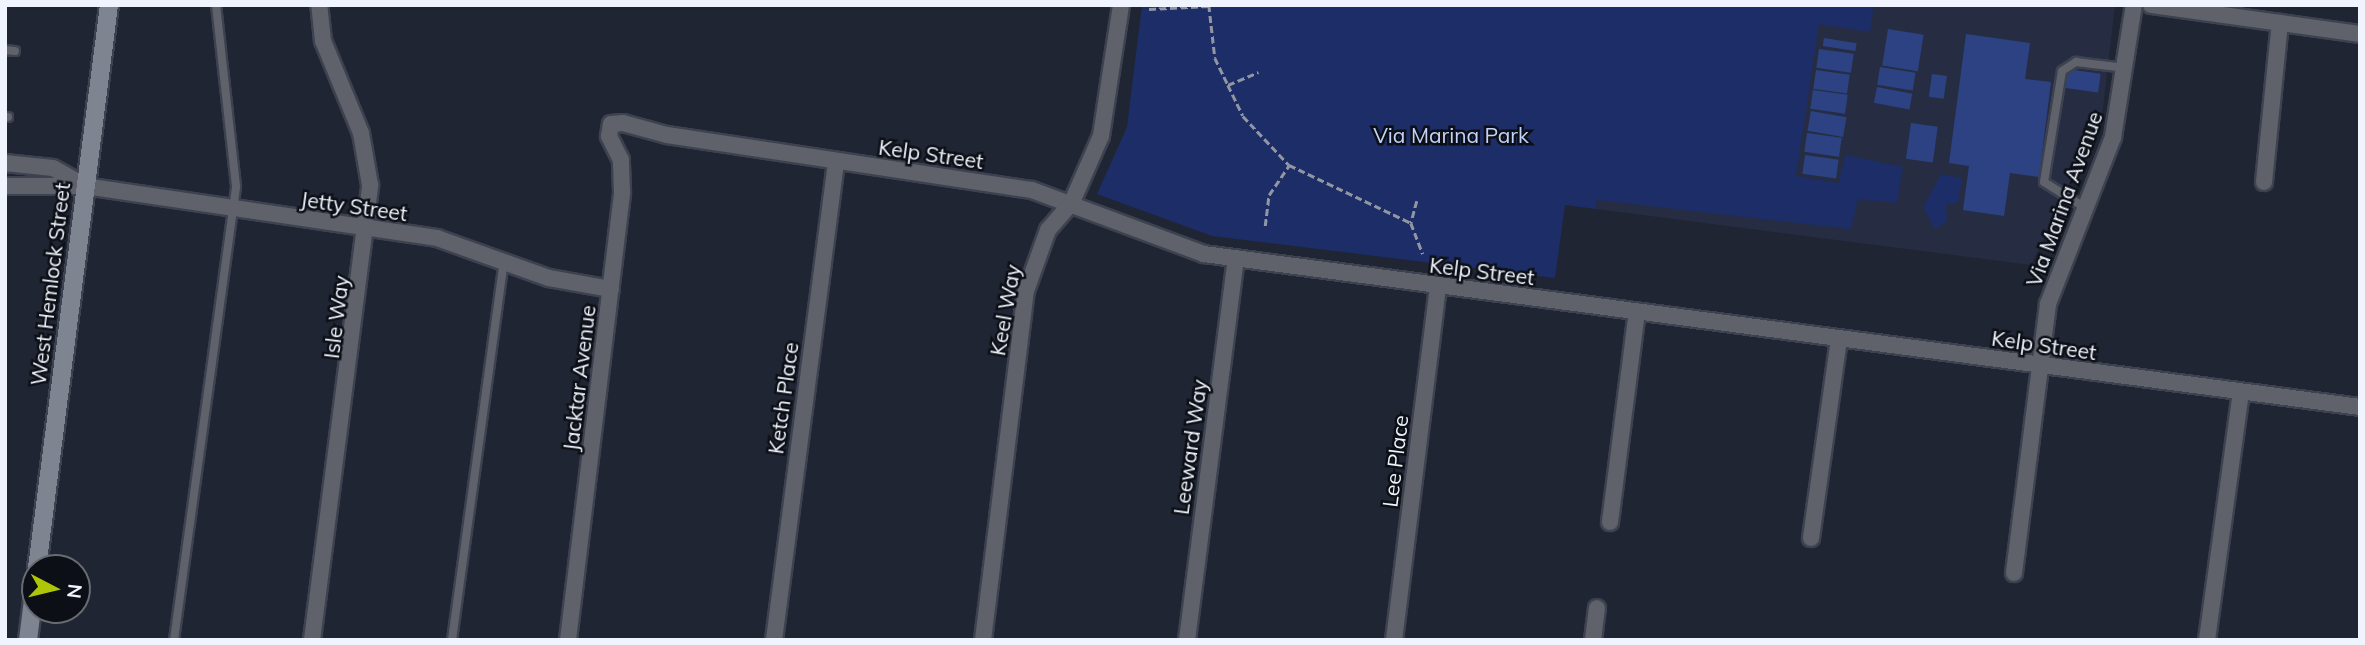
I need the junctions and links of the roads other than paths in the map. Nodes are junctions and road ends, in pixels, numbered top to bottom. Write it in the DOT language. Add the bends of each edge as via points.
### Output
graph roads {
  1 [pos="109,5"];
  2 [pos="216,5"];
  3 [pos="319,5"];
  4 [pos="1121,5"];
  5 [pos="2134,5"];
  6 [pos="2151,5"];
  7 [pos="2280,23"];
  8 [pos="2360,34"];
  9 [pos="5,50"];
  10 [pos="15,51"];
  11 [pos="2126,68"];
  12 [pos="611,124"];
  13 [pos="836,162"];
  14 [pos="5,163"];
  15 [pos="2264,182"];
  16 [pos="5,186"];
  17 [pos="85,186"];
  18 [pos="1072,202"];
  19 [pos="2084,207"];
  20 [pos="230,211"];
  21 [pos="368,230"];
  22 [pos="504,258"];
  23 [pos="1236,259"];
  24 [pos="1438,287"];
  25 [pos="611,289"];
  26 [pos="1636,312"];
  27 [pos="1839,338"];
  28 [pos="2039,365"];
  29 [pos="2241,392"];
  30 [pos="2360,407"];
  31 [pos="1610,522"];
  32 [pos="1811,538"];
  33 [pos="39,554"];
  34 [pos="2014,573"];
  35 [pos="1597,608"];
  36 [pos="2207,639"];
  37 [pos="174,640"];
  38 [pos="312,640"];
  39 [pos="452,640"];
  40 [pos="568,640"];
  41 [pos="774,640"];
  42 [pos="983,640"];
  43 [pos="1187,640"];
  44 [pos="1394,640"];
  45 [pos="1593,640"];
  1 -- 17 [label="street, West Hemlock Street"];
  2 -- 20 [label="lane" via="235,144"];
  3 -- 21 [label="street, Isle Way" via="331,66 368,158"];
  4 -- 18 [label="street, Keel Way" via="1108,110"];
  5 -- 11 [label="street, Via Marina Avenue"];
  6 -- 7 [label="street"];
  7 -- 8 [label="street"];
  7 -- 15 [label="street"];
  9 -- 10 [label="lane"];
  11 -- 19 [label="street, Via Marina Avenue" via="2113,137"];
  11 -- 19 [label="lane" via="2076,62 2063,71 2044,182"];
  12 -- 13 [label="street, Kelp Street"];
  12 -- 25 [label="street, Jacktar Avenue" via="609,136 624,173"];
  13 -- 18 [label="street, Kelp Street" via="1013,186"];
  13 -- 41 [label="street, Ketch Place"];
  14 -- 17 [label="street" via="53,168"];
  16 -- 17 [label="street"];
  17 -- 20 [label="street, Jetty Street"];
  17 -- 33 [label="street, West Hemlock Street"];
  18 -- 23 [label="street, Kelp Street" via="1163,243"];
  18 -- 42 [label="street, Keel Way" via="1048,230 1026,291"];
  19 -- 28 [label="street, Via Marina Avenue" via="2059,264"];
  20 -- 21 [label="street, Jetty Street"];
  20 -- 37 [label="lane"];
  21 -- 22 [label="street, Jetty Street" via="437,238"];
  21 -- 38 [label="street, Isle Way"];
  22 -- 25 [label="street, Jetty Street" via="549,278"];
  22 -- 39 [label="lane"];
  23 -- 24 [label="street, Kelp Street"];
  23 -- 43 [label="street, Leeward Way"];
  24 -- 26 [label="street, Kelp Street"];
  24 -- 44 [label="street, Lee Place"];
  25 -- 40 [label="street, Jacktar Avenue"];
  26 -- 27 [label="street, Kelp Street"];
  26 -- 31 [label="street"];
  27 -- 28 [label="street, Kelp Street"];
  27 -- 32 [label="street"];
  28 -- 29 [label="street, Kelp Street"];
  28 -- 34 [label="street, Via Marina Avenue"];
  29 -- 30 [label="street, Kelp Street"];
  29 -- 36 [label="street"];
  35 -- 45 [label="street"];
}
